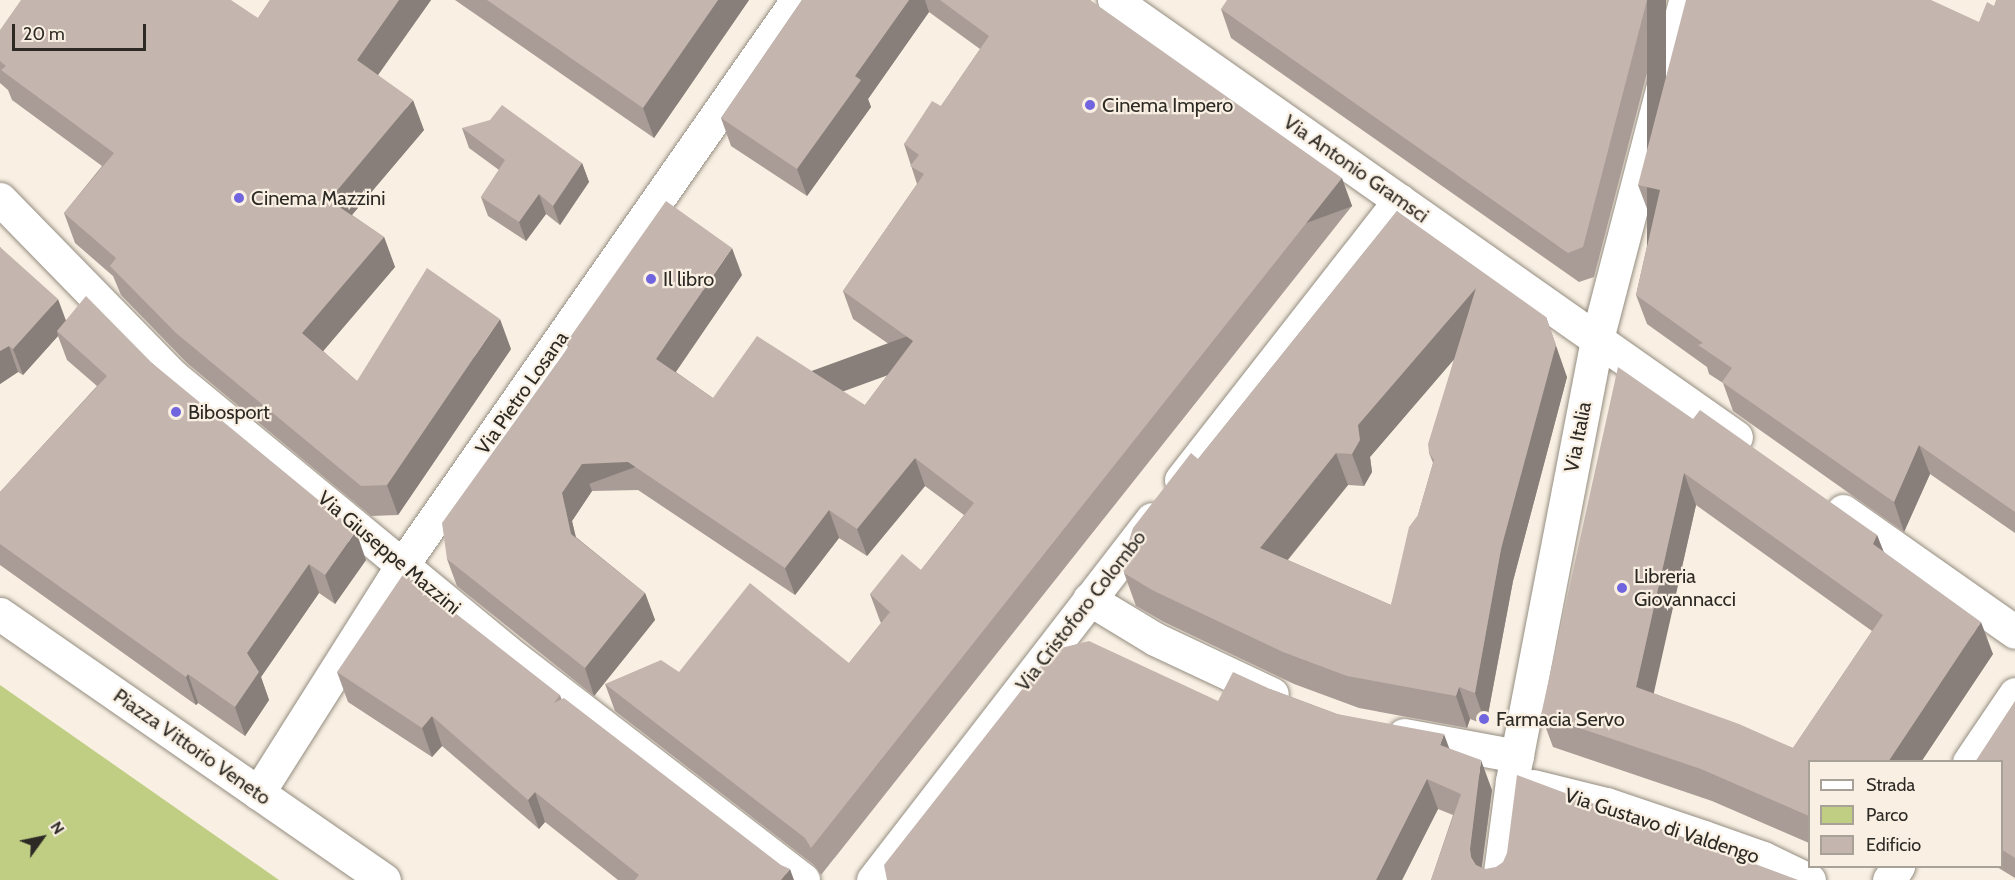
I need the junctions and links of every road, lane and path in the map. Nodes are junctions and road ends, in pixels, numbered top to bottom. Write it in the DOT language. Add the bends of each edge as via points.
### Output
graph roads {
  1 [pos="796,0"];
  2 [pos="1114,0"];
  3 [pos="1685,0"];
  4 [pos="0,199"];
  5 [pos="1400,200"];
  6 [pos="1597,339"];
  7 [pos="1762,455"];
  8 [pos="1820,496"];
  9 [pos="403,564"];
  10 [pos="1089,600"];
  11 [pos="0,615"];
  12 [pos="2015,632"];
  13 [pos="2015,694"];
  14 [pos="1296,705"];
  15 [pos="1377,730"];
  16 [pos="1970,760"];
  17 [pos="1515,769"];
  18 [pos="258,793"];
  19 [pos="384,880"];
  20 [pos="803,880"];
  21 [pos="873,880"];
  22 [pos="1499,880"];
  23 [pos="1809,880"];
  1 -- 9 [label="street, Via Pietro Losana"];
  2 -- 5 [label="street, Via Antonio Gramsci"];
  3 -- 6 [label="street, Via Italia"];
  4 -- 9 [label="street, Via Giuseppe Mazzini" via="174,377"];
  5 -- 6 [label="street, Via Antonio Gramsci"];
  5 -- 10 [label="street, Via Cristoforo Colombo"];
  6 -- 7 [label="street, Via Antonio Gramsci"];
  6 -- 17 [label="street, Via Italia"];
  8 -- 12 [label="street"];
  9 -- 18 [label="street, Via Pietro Losana"];
  9 -- 20 [label="street, Via Giuseppe Mazzini" via="506,651"];
  10 -- 14 [label="street" via="1155,639"];
  10 -- 21 [label="street, Via Cristoforo Colombo"];
  11 -- 18 [label="street, Piazza Vittorio Veneto"];
  13 -- 16 [label="street"];
  15 -- 17 [label="street, Via Gustavo di Valdengo"];
  17 -- 22 [label="street, Via Italia"];
  17 -- 23 [label="street, Via Gustavo di Valdengo" via="1763,858"];
  18 -- 19 [label="street, Piazza Vittorio Veneto"];
}
